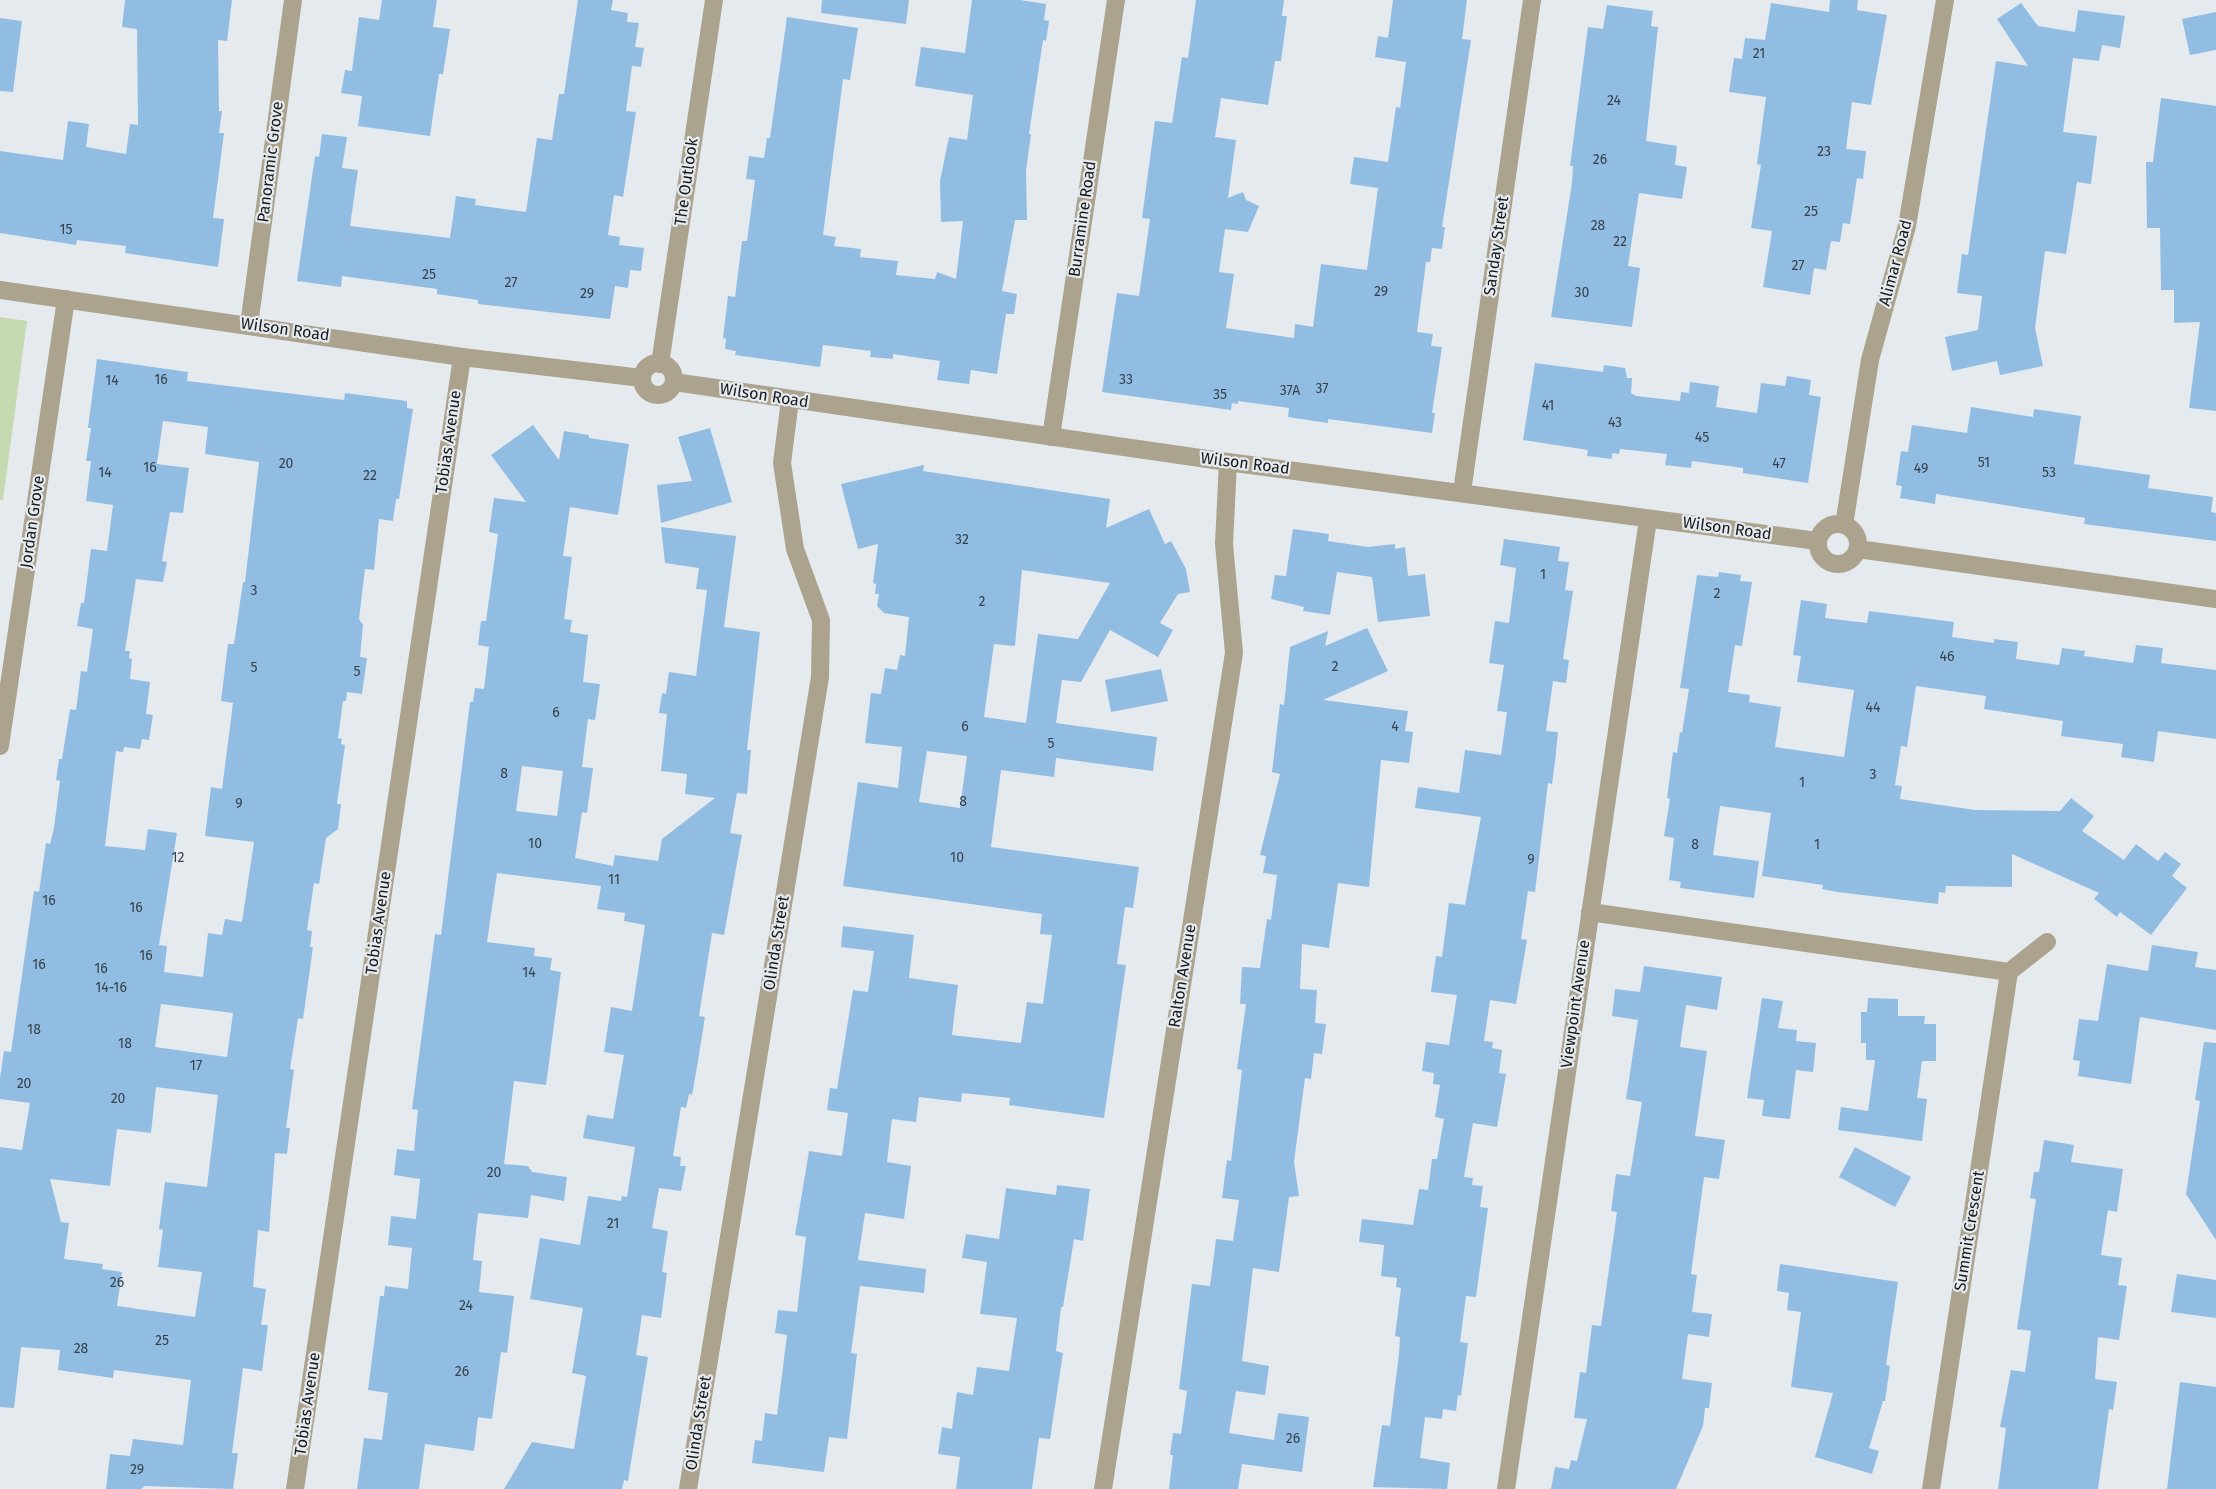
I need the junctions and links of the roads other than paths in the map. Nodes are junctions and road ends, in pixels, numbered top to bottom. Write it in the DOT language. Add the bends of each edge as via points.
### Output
graph roads {
  1 [pos="292,0"];
  2 [pos="714,0"];
  3 [pos="1116,0"];
  4 [pos="1532,0"];
  5 [pos="1945,0"];
  6 [pos="0,290"];
  7 [pos="66,299"];
  8 [pos="249,325"];
  9 [pos="462,357"];
  10 [pos="660,364"];
  11 [pos="642,378"];
  12 [pos="674,382"];
  13 [pos="790,400"];
  14 [pos="1051,437"];
  15 [pos="1228,462"];
  16 [pos="1462,492"];
  17 [pos="1648,519"];
  18 [pos="1844,525"];
  19 [pos="1817,541"];
  20 [pos="1858,549"];
  21 [pos="2216,599"];
  22 [pos="0,746"];
  23 [pos="1590,912"];
  24 [pos="2046,942"];
  25 [pos="2009,972"];
  26 [pos="295,1489"];
  27 [pos="688,1489"];
  28 [pos="1103,1489"];
  29 [pos="1506,1489"];
  30 [pos="1931,1489"];
  1 -- 8 [label="street, Panoramic Grove"];
  2 -- 10 [label="street, The Outlook"];
  3 -- 14 [label="street, Burramine Road"];
  4 -- 16 [label="street, Sanday Street"];
  5 -- 18 [label="street, Alimar Road" via="1907,226 1870,360"];
  6 -- 7 [label="street, Wilson Road"];
  7 -- 8 [label="street, Wilson Road"];
  7 -- 22 [label="street, Jordan Grove"];
  8 -- 9 [label="street, Wilson Road"];
  9 -- 11 [label="street, Wilson Road"];
  9 -- 26 [label="street, Tobias Avenue"];
  10 -- 11 [label="street" via="649,366"];
  10 -- 12 [label="street" via="671,371"];
  11 -- 12 [label="street" via="646,391 658,395 669,391"];
  12 -- 13 [label="street, Wilson Road"];
  13 -- 14 [label="street, Wilson Road"];
  13 -- 27 [label="street, Olinda Street" via="782,463 795,549 821,620 820,676"];
  14 -- 15 [label="street, Wilson Road"];
  15 -- 16 [label="street, Wilson Road"];
  15 -- 28 [label="street, Ralton Avenue" via="1224,544 1234,653"];
  16 -- 17 [label="street, Wilson Road"];
  17 -- 19 [label="street, Wilson Road"];
  17 -- 23 [label="street, Viewpoint Avenue"];
  18 -- 19 [label="street" via="1830,525"];
  18 -- 20 [label="street" via="1855,534"];
  19 -- 20 [label="street" via="1820,555 1831,563 1850,560"];
  20 -- 21 [label="street"];
  23 -- 25 [label="street"];
  23 -- 29 [label="street, Viewpoint Avenue"];
  24 -- 25 [label="street"];
  25 -- 30 [label="street, Summit Crescent"];
}
